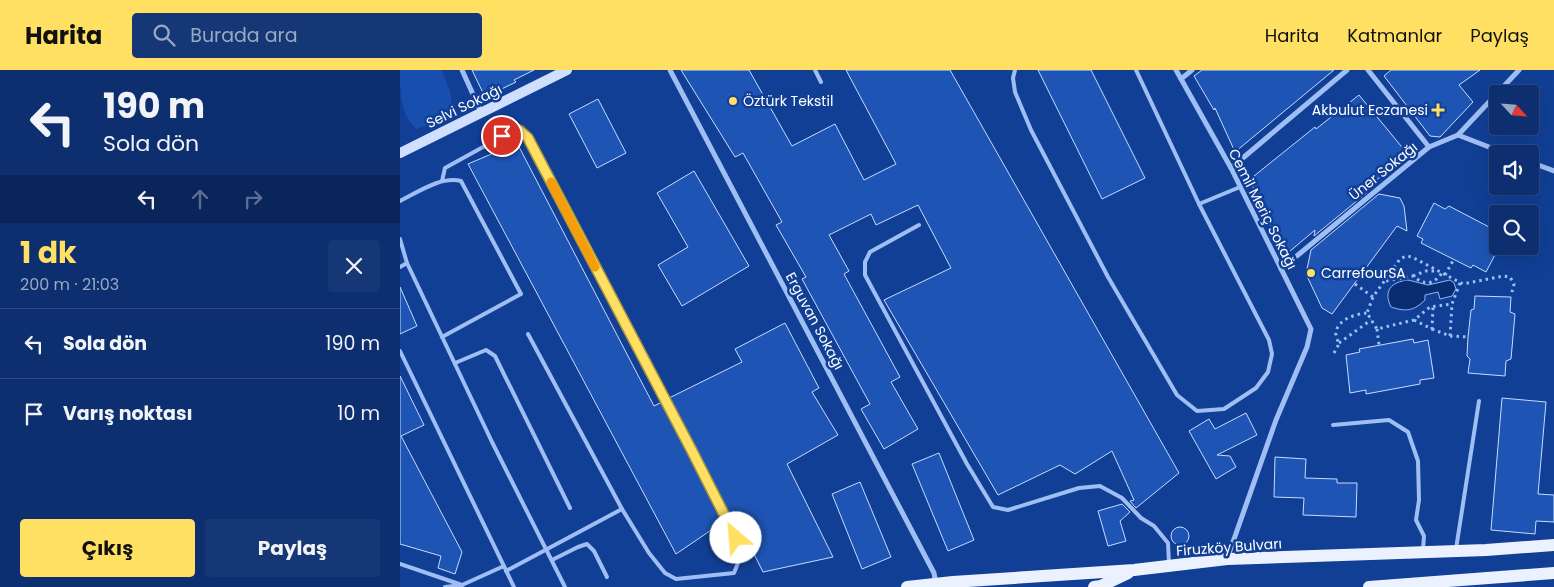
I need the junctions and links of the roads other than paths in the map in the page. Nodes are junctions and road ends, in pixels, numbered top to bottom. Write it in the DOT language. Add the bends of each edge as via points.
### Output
graph roads {
  1 [pos="462,70"];
  2 [pos="567,70"];
  3 [pos="670,70"];
  4 [pos="815,70"];
  5 [pos="1015,70"];
  6 [pos="1136,70"];
  7 [pos="1176,70"];
  8 [pos="1192,70"];
  9 [pos="1347,70"];
  10 [pos="1368,70"];
  11 [pos="1519,70"];
  12 [pos="1181,79"];
  13 [pos="821,82"];
  14 [pos="482,112"];
  15 [pos="1458,135"];
  16 [pos="1429,147"];
  17 [pos="1489,147"];
  18 [pos="400,153"];
  19 [pos="1539,165"];
  20 [pos="1231,168"];
  21 [pos="1554,171"];
  22 [pos="442,181"];
  23 [pos="1240,187"];
  24 [pos="400,201"];
  25 [pos="1199,204"];
  26 [pos="919,225"];
  27 [pos="400,239"];
  28 [pos="407,262"];
  29 [pos="400,267"];
  30 [pos="1281,269"];
  31 [pos="528,334"];
  32 [pos="442,336"];
  33 [pos="400,351"];
  34 [pos="454,363"];
  35 [pos="1479,401"];
  36 [pos="1333,425"];
  37 [pos="570,508"];
  38 [pos="622,509"];
  39 [pos="1554,544"];
  40 [pos="547,550"];
  41 [pos="1456,551"];
  42 [pos="1422,552"];
  43 [pos="1227,559"];
  44 [pos="552,560"];
  45 [pos="400,564"];
  46 [pos="504,566"];
  47 [pos="1169,566"];
  48 [pos="1134,570"];
  49 [pos="506,571"];
  50 [pos="1554,574"];
  51 [pos="607,577"];
  52 [pos="462,585"];
  53 [pos="934,586"];
  54 [pos="445,587"];
  55 [pos="514,587"];
  56 [pos="565,587"];
  57 [pos="906,587"];
  58 [pos="1094,587"];
  59 [pos="1369,587"];
  1 -- 14 [label="street"];
  2 -- 14 [label="street, Selvi Sokağı"];
  3 -- 53 [label="street, Erguvan Sokağı" via="934,573"];
  4 -- 13 [label="lane"];
  5 -- 25 [label="lane" via="1015,92 1031,130 1108,276 1177,395 1197,411 1224,409 1256,388 1268,372 1272,354 1269,340"];
  6 -- 25 [label="lane"];
  7 -- 12 [label="street, Cemil Meriç Sokağı"];
  8 -- 12 [label="street"];
  9 -- 20 [label="street"];
  10 -- 16 [label="street"];
  11 -- 15 [label="street, Üner Sokağı"];
  12 -- 20 [label="street, Cemil Meriç Sokağı"];
  14 -- 18 [label="street, Selvi Sokağı"];
  15 -- 16 [label="street, Üner Sokağı"];
  15 -- 17 [label="street"];
  16 -- 30 [label="street, Üner Sokağı"];
  19 -- 21 [label="street"];
  20 -- 23 [label="street, Cemil Meriç Sokağı"];
  22 -- 24 [label="lane"];
  22 -- 32 [label="lane" via="461,181 521,294"];
  22 -- 38 [label="lane" via="445,168 502,136 519,130 528,138 736,538 740,558 734,573 676,579 670,576 648,553"];
  23 -- 25 [label="lane"];
  23 -- 30 [label="street, Cemil Meriç Sokağı"];
  26 -- 47 [label="lane" via="870,252 864,262 865,275 993,507 1008,510 1079,488 1100,486 1122,498 1141,518 1154,526 1168,543"];
  27 -- 28 [label="lane"];
  28 -- 29 [label="lane"];
  28 -- 32 [label="lane"];
  30 -- 43 [label="street, Cemil Meriç Sokağı" via="1310,329 1307,347 1276,420"];
  31 -- 38 [label="lane"];
  32 -- 34 [label="lane"];
  33 -- 46 [label="lane"];
  34 -- 37 [label="lane" via="486,350 495,356"];
  34 -- 40 [label="lane"];
  35 -- 41 [label="lane"];
  36 -- 42 [label="lane" via="1389,420 1408,432 1418,461 1416,520 1424,536"];
  38 -- 40 [label="lane"];
  39 -- 41 [label="main road, Firuzköy Bulvarı"];
  40 -- 44 [label="lane"];
  40 -- 49 [label="lane"];
  41 -- 42 [label="main road, Firuzköy Bulvarı"];
  42 -- 43 [label="main road, Firuzköy Bulvarı"];
  43 -- 47 [label="main road, Firuzköy Bulvarı"];
  44 -- 51 [label="lane" via="588,544"];
  44 -- 56 [label="lane"];
  45 -- 52 [label="lane"];
  46 -- 49 [label="lane"];
  46 -- 52 [label="lane"];
  47 -- 48 [label="main road, Firuzköy Bulvarı"];
  48 -- 53 [label="main road, Firuzköy Bulvarı"];
  48 -- 58 [label="main road"];
  49 -- 55 [label="lane"];
  50 -- 59 [label="main road"];
  52 -- 54 [label="lane"];
  53 -- 57 [label="main road, Firuzköy Bulvarı"];
}
